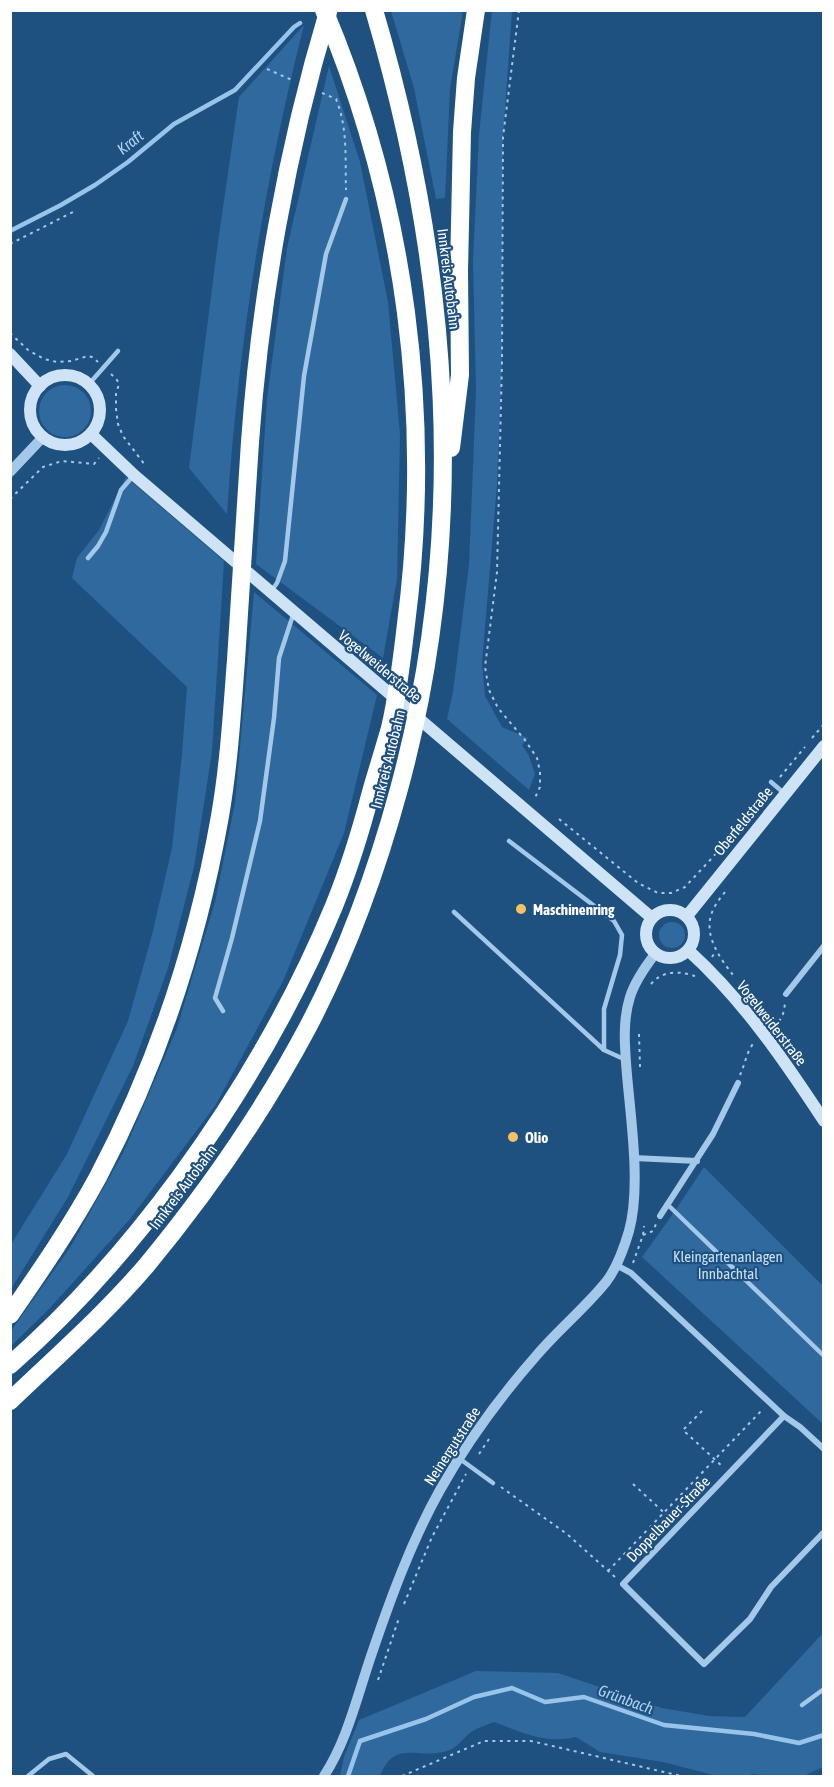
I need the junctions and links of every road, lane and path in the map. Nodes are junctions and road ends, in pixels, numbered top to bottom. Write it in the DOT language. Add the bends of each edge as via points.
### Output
graph roads {
  1 [pos="326,10"];
  2 [pos="374,10"];
  3 [pos="476,10"];
  4 [pos="519,10"];
  5 [pos="267,69"];
  6 [pos="296,82"];
  7 [pos="316,90"];
  8 [pos="346,199"];
  9 [pos="73,212"];
  10 [pos="10,244"];
  11 [pos="10,333"];
  12 [pos="118,351"];
  13 [pos="10,354"];
  14 [pos="104,367"];
  15 [pos="88,384"];
  16 [pos="40,386"];
  17 [pos="91,434"];
  18 [pos="43,437"];
  19 [pos="107,449"];
  20 [pos="150,471"];
  21 [pos="10,472"];
  22 [pos="134,475"];
  23 [pos="10,499"];
  24 [pos="442,509"];
  25 [pos="88,558"];
  26 [pos="270,592"];
  27 [pos="294,612"];
  28 [pos="824,724"];
  29 [pos="824,746"];
  30 [pos="772,783"];
  31 [pos="785,794"];
  32 [pos="527,810"];
  33 [pos="552,814"];
  34 [pos="509,841"];
  35 [pos="713,909"];
  36 [pos="454,912"];
  37 [pos="687,916"];
  38 [pos="652,918"];
  39 [pos="824,946"];
  40 [pos="689,951"];
  41 [pos="655,954"];
  42 [pos="705,966"];
  43 [pos="649,987"];
  44 [pos="786,994"];
  45 [pos="223,1011"];
  46 [pos="769,1030"];
  47 [pos="638,1031"];
  48 [pos="604,1050"];
  49 [pos="626,1060"];
  50 [pos="640,1066"];
  51 [pos="738,1083"];
  52 [pos="824,1121"];
  53 [pos="634,1158"];
  54 [pos="697,1161"];
  55 [pos="667,1204"];
  56 [pos="660,1216"];
  57 [pos="644,1224"];
  58 [pos="643,1235"];
  59 [pos="616,1265"];
  60 [pos="628,1271"];
  61 [pos="10,1315"];
  62 [pos="824,1356"];
  63 [pos="10,1365"];
  64 [pos="10,1401"];
  65 [pos="769,1402"];
  66 [pos="702,1411"];
  67 [pos="784,1416"];
  68 [pos="494,1431"];
  69 [pos="824,1449"];
  70 [pos="460,1459"];
  71 [pos="714,1460"];
  72 [pos="470,1466"];
  73 [pos="729,1473"];
  74 [pos="493,1483"];
  75 [pos="633,1484"];
  76 [pos="664,1512"];
  77 [pos="678,1526"];
  78 [pos="824,1532"];
  79 [pos="608,1571"];
  80 [pos="623,1584"];
  81 [pos="824,1689"];
  82 [pos="358,1694"];
  83 [pos="802,1705"];
  84 [pos="28,1776"];
  85 [pos="93,1776"];
  86 [pos="324,1776"];
  87 [pos="402,1776"];
  88 [pos="681,1776"];
  1 -- 61 [label="highway" via="284,195 262,328 250,438 231,725 220,815 200,906 175,996 136,1097 98,1177"];
  1 -- 63 [label="highway, Innkreis Autobahn" via="376,158 390,215 409,333 415,412 416,522 401,667 390,725 336,902 279,1025 217,1126 146,1222 88,1288"];
  2 -- 24 [label="highway, Innkreis Autobahn" via="403,116 431,273 441,376"];
  3 -- 24 [label="highway" via="462,132 460,375"];
  4 -- 32 [label="path" via="503,137 496,572 485,667 489,690 498,708 537,758 540,787"];
  5 -- 6 [label="path"];
  7 -- 8 [label="path" via="336,99 342,113"];
  8 -- 26 [label="lane" via="326,254 304,376 285,561"];
  9 -- 10 [label="path"];
  11 -- 14 [label="path" via="44,359 57,362 92,357"];
  12 -- 14 [label="lane"];
  13 -- 16 [label="main road"];
  14 -- 15 [label="lane"];
  14 -- 20 [label="path" via="117,380 116,409 123,436"];
  15 -- 16 [label="main road" via="69,375"];
  15 -- 17 [label="main road" via="99,403 100,414"];
  16 -- 18 [label="main road" via="34,395 31,417"];
  17 -- 18 [label="main road" via="62,445"];
  17 -- 19 [label="main road, Vogelweiderstraße"];
  18 -- 21 [label="street"];
  19 -- 22 [label="main road, Vogelweiderstraße"];
  19 -- 23 [label="path" via="94,464 63,461 43,467"];
  22 -- 25 [label="lane" via="121,490 106,532"];
  22 -- 26 [label="main road, Vogelweiderstraße"];
  24 -- 64 [label="highway, Innkreis Autobahn" via="438,580 412,744 385,842 358,915 310,1023 274,1087 209,1185 145,1267"];
  26 -- 27 [label="main road, Vogelweiderstraße"];
  27 -- 32 [label="main road, Vogelweiderstraße"];
  27 -- 45 [label="lane" via="279,658 260,821 215,998"];
  28 -- 30 [label="path"];
  29 -- 31 [label="main road, Oberfeldstraße"];
  30 -- 31 [label="lane"];
  30 -- 33 [label="path" via="686,887 671,893 658,893 638,883"];
  31 -- 37 [label="main road, Oberfeldstraße"];
  32 -- 38 [label="main road, Vogelweiderstraße"];
  34 -- 48 [label="lane" via="614,921 622,935 620,956 604,1009"];
  35 -- 42 [label="path" via="710,922 716,951"];
  36 -- 48 [label="lane"];
  37 -- 38 [label="main road" via="673,910"];
  37 -- 40 [label="main road" via="695,937"];
  38 -- 41 [label="main road" via="646,936"];
  39 -- 44 [label="street"];
  40 -- 41 [label="main road" via="669,959"];
  40 -- 42 [label="main road, Vogelweiderstraße"];
  41 -- 49 [label="street, Neinergutstraße" via="630,997"];
  42 -- 43 [label="path" via="696,977 669,972"];
  42 -- 46 [label="main road, Vogelweiderstraße"];
  44 -- 46 [label="path" via="784,1013"];
  46 -- 51 [label="path" via="749,1048"];
  46 -- 52 [label="main road, Vogelweiderstraße"];
  47 -- 50 [label="path"];
  48 -- 49 [label="lane"];
  49 -- 53 [label="street, Neinergutstraße"];
  51 -- 54 [label="street"];
  53 -- 54 [label="street"];
  53 -- 59 [label="street, Neinergutstraße" via="629,1230"];
  54 -- 55 [label="street"];
  55 -- 56 [label="street"];
  55 -- 62 [label="lane"];
  56 -- 58 [label="path" via="653,1231"];
  57 -- 58 [label="path"];
  58 -- 60 [label="path"];
  59 -- 60 [label="street"];
  59 -- 70 [label="street, Neinergutstraße" via="499,1400"];
  60 -- 65 [label="street"];
  65 -- 67 [label="street"];
  65 -- 71 [label="path"];
  66 -- 71 [label="path" via="682,1430"];
  67 -- 69 [label="street"];
  67 -- 73 [label="street, Doppelbauer-Straße"];
  68 -- 72 [label="path"];
  70 -- 72 [label="lane"];
  70 -- 82 [label="street, Neinergutstraße" via="418,1535"];
  71 -- 73 [label="path"];
  71 -- 76 [label="path"];
  72 -- 74 [label="lane"];
  72 -- 82 [label="path" via="432,1537 373,1691"];
  73 -- 77 [label="street, Doppelbauer-Straße"];
  74 -- 79 [label="path" via="567,1534"];
  75 -- 76 [label="path"];
  76 -- 77 [label="path"];
  76 -- 79 [label="path"];
  77 -- 80 [label="street, Doppelbauer-Straße"];
  78 -- 80 [label="street, Doppelbauer-Straße" via="771,1587 750,1619 704,1664"];
  79 -- 80 [label="path"];
  81 -- 83 [label="lane"];
  82 -- 86 [label="street, Neinergutstraße" via="344,1738"];
  84 -- 85 [label="lane" via="48,1758 66,1754"];
  87 -- 88 [label="path" via="484,1742 531,1741"];
}
